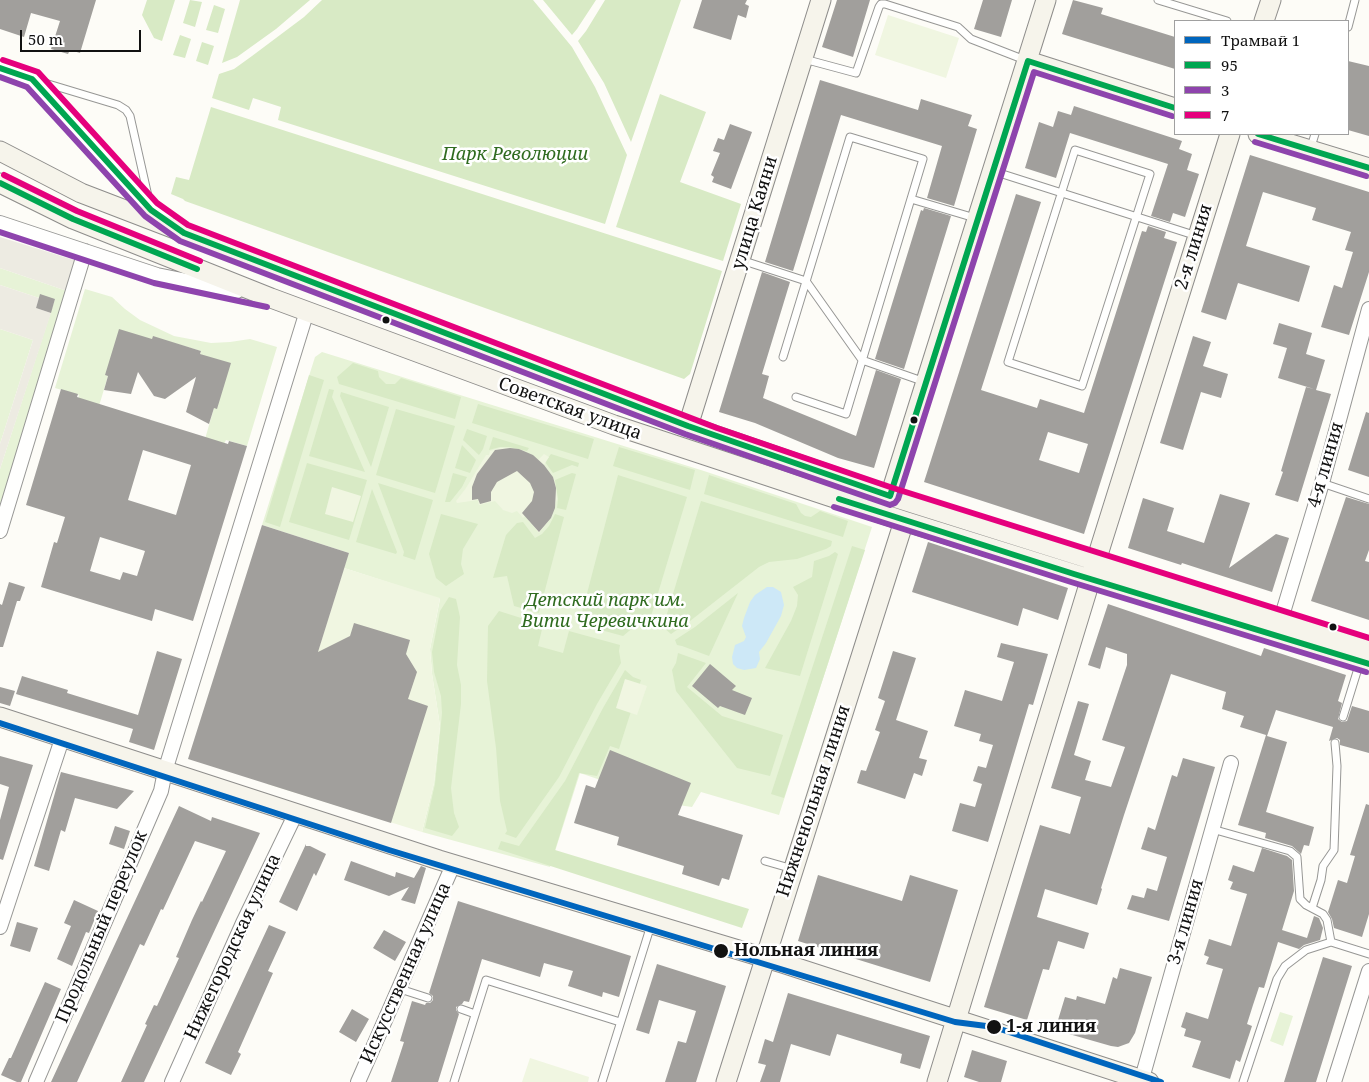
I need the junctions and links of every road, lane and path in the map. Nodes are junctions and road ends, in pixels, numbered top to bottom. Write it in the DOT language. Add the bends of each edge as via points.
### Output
graph roads {
  1 [pos="821,0"];
  2 [pos="1046,0"];
  3 [pos="1158,0"];
  4 [pos="1271,0"];
  5 [pos="1355,0"];
  6 [pos="1224,20"];
  7 [pos="1264,20"];
  8 [pos="1349,22"];
  9 [pos="803,59"];
  10 [pos="1028,61"];
  11 [pos="0,68"];
  12 [pos="32,79"];
  13 [pos="1174,108"];
  14 [pos="1230,135"];
  15 [pos="1265,135"];
  16 [pos="1313,142"];
  17 [pos="0,151"];
  18 [pos="1369,168"];
  19 [pos="993,171"];
  20 [pos="0,183"];
  21 [pos="1062,193"];
  22 [pos="911,198"];
  23 [pos="151,210"];
  24 [pos="1136,217"];
  25 [pos="978,219"];
  26 [pos="0,224"];
  27 [pos="184,233"];
  28 [pos="1198,236"];
  29 [pos="85,251"];
  30 [pos="741,260"];
  31 [pos="806,281"];
  32 [pos="271,298"];
  33 [pos="1369,309"];
  34 [pos="307,311"];
  35 [pos="498,353"];
  36 [pos="783,357"];
  37 [pos="862,360"];
  38 [pos="487,379"];
  39 [pos="926,382"];
  40 [pos="796,397"];
  41 [pos="688,426"];
  42 [pos="1322,483"];
  43 [pos="890,496"];
  44 [pos="1369,498"];
  45 [pos="904,521"];
  46 [pos="0,531"];
  47 [pos="1097,561"];
  48 [pos="1091,580"];
  49 [pos="1281,619"];
  50 [pos="1366,657"];
  51 [pos="0,717"];
  52 [pos="1343,717"];
  53 [pos="63,736"];
  54 [pos="1335,743"];
  55 [pos="1231,763"];
  56 [pos="165,771"];
  57 [pos="296,814"];
  58 [pos="1212,828"];
  59 [pos="764,861"];
  60 [pos="453,864"];
  61 [pos="793,869"];
  62 [pos="1312,908"];
  63 [pos="651,924"];
  64 [pos="0,927"];
  65 [pos="1331,942"];
  66 [pos="1369,954"];
  67 [pos="764,958"];
  68 [pos="1369,971"];
  69 [pos="400,989"];
  70 [pos="428,998"];
  71 [pos="461,1009"];
  72 [pos="475,1014"];
  73 [pos="956,1019"];
  74 [pos="620,1022"];
  75 [pos="1143,1081"];
  76 [pos="36,1082"];
  77 [pos="172,1082"];
  78 [pos="358,1082"];
  79 [pos="454,1082"];
  80 [pos="602,1082"];
  81 [pos="726,1082"];
  82 [pos="937,1082"];
  83 [pos="1243,1082"];
  84 [pos="1334,1082"];
  1 -- 9 [label="main road, улица Каяни"];
  2 -- 10 [label="main road"];
  3 -- 6 [label="lane"];
  4 -- 7 [label="main road"];
  5 -- 8 [label="lane"];
  9 -- 10 [label="lane" via="856,73 879,7 885,4 958,27 971,39"];
  9 -- 30 [label="main road, улица Каяни"];
  10 -- 13 [label="main road"];
  10 -- 19 [label="main road"];
  11 -- 12 [label="street"];
  12 -- 23 [label="street"];
  12 -- 23 [label="lane" via="126,110"];
  14 -- 28 [label="main road, 2-я линия"];
  15 -- 16 [label="main road"];
  16 -- 18 [label="main road"];
  17 -- 27 [label="main road, Советская улица" via="81,193"];
  19 -- 21 [label="lane"];
  19 -- 25 [label="main road"];
  20 -- 32 [label="main road, Советская улица" via="73,219"];
  21 -- 24 [label="lane"];
  21 -- 24 [label="lane" via="1075,150 1150,174"];
  21 -- 24 [label="lane" via="1008,362 1082,386"];
  22 -- 25 [label="lane"];
  22 -- 31 [label="lane" via="923,159 850,136"];
  22 -- 37 [label="lane"];
  23 -- 27 [label="street"];
  24 -- 28 [label="lane"];
  25 -- 39 [label="main road"];
  26 -- 29 [label="street"];
  27 -- 35 [label="main road, Советская улица"];
  28 -- 47 [label="main road, 2-я линия"];
  29 -- 32 [label="street" via="157,275"];
  29 -- 46 [label="street"];
  30 -- 31 [label="lane"];
  30 -- 41 [label="main road, улица Каяни"];
  31 -- 36 [label="lane"];
  31 -- 37 [label="lane"];
  32 -- 34 [label="main road, Советская улица"];
  33 -- 42 [label="street, 4-я линия"];
  34 -- 38 [label="main road, Советская улица"];
  34 -- 56 [label="street, Продольный переулок"];
  35 -- 38 [label="main road, Советская улица"];
  35 -- 41 [label="main road, Советская улица"];
  37 -- 39 [label="lane"];
  37 -- 40 [label="lane" via="846,414"];
  38 -- 45 [label="main road, Советская улица" via="614,425"];
  39 -- 43 [label="main road"];
  41 -- 43 [label="main road, Советская улица"];
  42 -- 44 [label="lane"];
  42 -- 49 [label="street, 4-я линия"];
  43 -- 45 [label="main road"];
  43 -- 47 [label="main road, Советская улица"];
  45 -- 48 [label="main road, Советская улица"];
  45 -- 61 [label="main road, Нижненольная линия"];
  47 -- 48 [label="main road"];
  47 -- 49 [label="main road, Советская улица"];
  48 -- 50 [label="main road, Советская улица"];
  48 -- 73 [label="main road"];
  49 -- 50 [label="main road, Советская улица"];
  50 -- 52 [label="lane"];
  51 -- 53 [label="main road"];
  53 -- 56 [label="main road"];
  53 -- 64 [label="street"];
  54 -- 62 [label="lane" via="1338,766 1334,850 1323,866"];
  55 -- 58 [label="street, 3-я линия"];
  56 -- 57 [label="main road"];
  56 -- 76 [label="street, Продольный переулок" via="161,791"];
  57 -- 60 [label="main road"];
  57 -- 77 [label="street, Нижегородская улица" via="242,923"];
  58 -- 62 [label="lane" via="1290,850 1296,857 1300,899"];
  58 -- 75 [label="street, 3-я линия"];
  59 -- 61 [label="lane"];
  60 -- 63 [label="main road"];
  60 -- 69 [label="street, Искусственная улица"];
  61 -- 67 [label="main road, Нижненольная линия"];
  62 -- 65 [label="lane" via="1327,920"];
  63 -- 67 [label="main road"];
  63 -- 74 [label="lane"];
  65 -- 66 [label="lane"];
  65 -- 83 [label="lane" via="1306,950 1285,966 1276,979"];
  67 -- 73 [label="main road"];
  67 -- 81 [label="main road, Нижненольная линия"];
  68 -- 84 [label="street"];
  69 -- 70 [label="lane"];
  69 -- 78 [label="street, Искусственная улица"];
  71 -- 72 [label="lane"];
  72 -- 74 [label="lane" via="486,980"];
  72 -- 79 [label="lane"];
  73 -- 75 [label="main road"];
  73 -- 82 [label="main road"];
  74 -- 80 [label="lane"];
}
